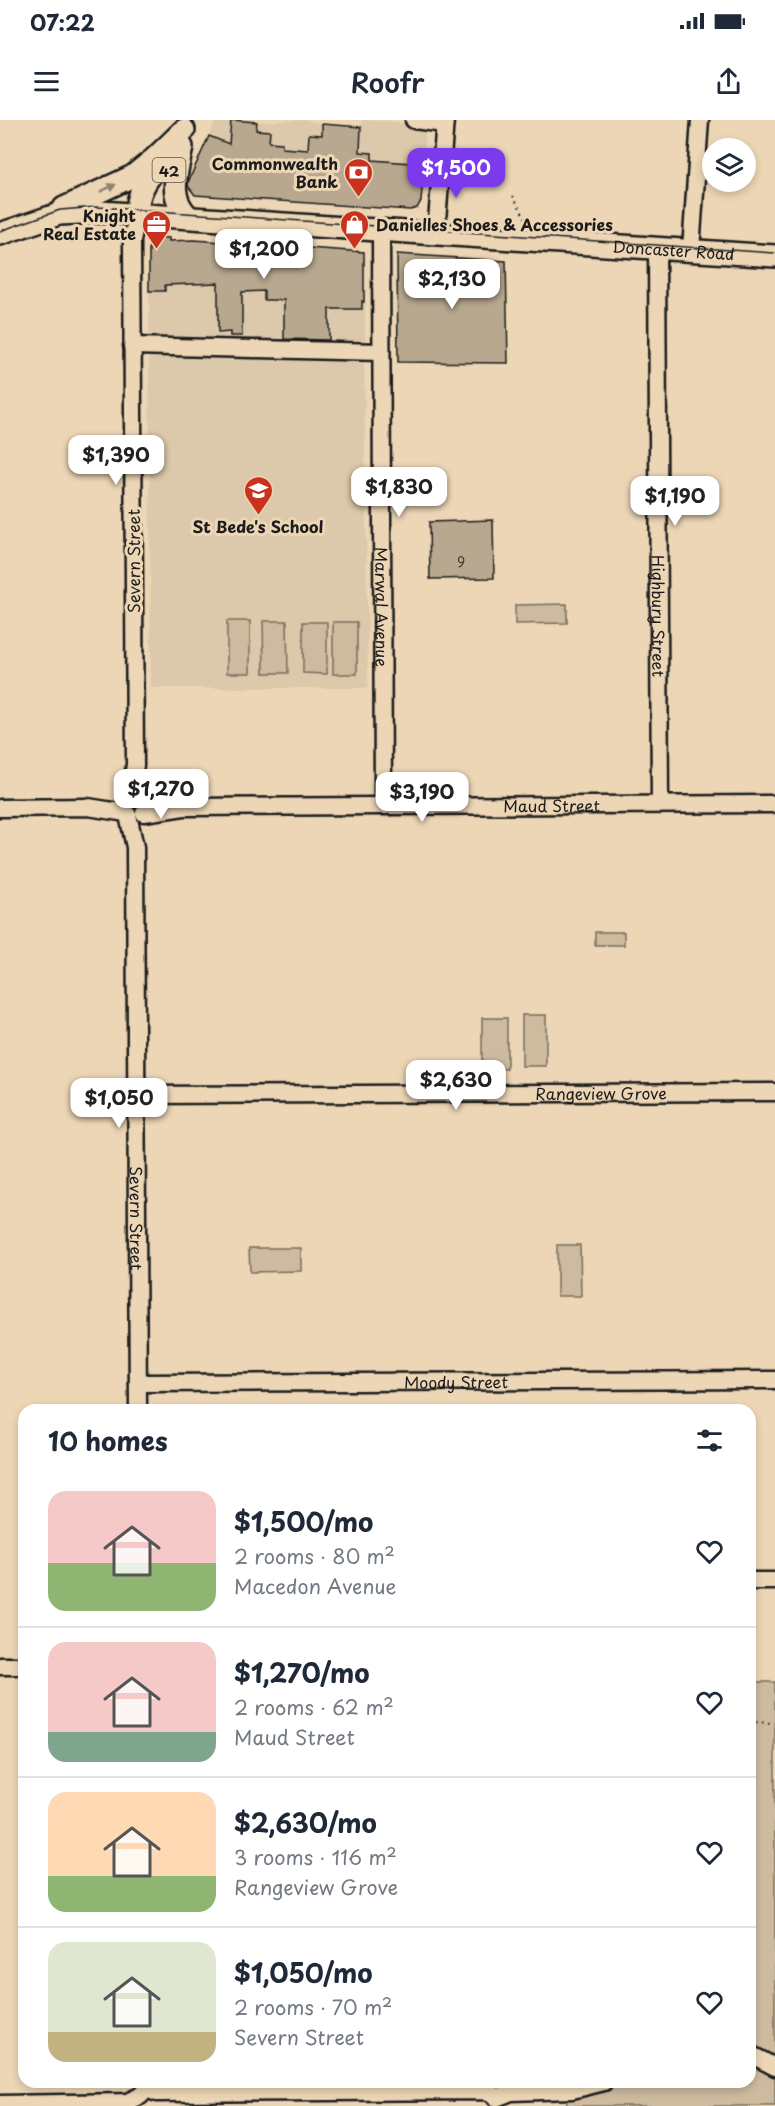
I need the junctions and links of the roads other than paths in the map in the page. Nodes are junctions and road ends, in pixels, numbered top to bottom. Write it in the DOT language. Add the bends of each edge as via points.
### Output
graph roads {
  1 [pos="414,120"];
  2 [pos="700,120"];
  3 [pos="444,122"];
  4 [pos="187,129"];
  5 [pos="137,214"];
  6 [pos="189,218"];
  7 [pos="36,221"];
  8 [pos="381,231"];
  9 [pos="0,234"];
  10 [pos="436,234"];
  11 [pos="657,248"];
  12 [pos="692,250"];
  13 [pos="775,256"];
  14 [pos="132,346"];
  15 [pos="381,352"];
  16 [pos="660,804"];
  17 [pos="775,804"];
  18 [pos="135,806"];
  19 [pos="383,806"];
  20 [pos="0,808"];
  21 [pos="775,1092"];
  22 [pos="137,1095"];
  23 [pos="775,1380"];
  24 [pos="138,1383"];
  25 [pos="138,1404"];
  26 [pos="756,1581"];
  27 [pos="775,1581"];
  28 [pos="0,1666"];
  29 [pos="18,1666"];
  30 [pos="756,2057"];
  31 [pos="775,2067"];
  32 [pos="144,2088"];
  33 [pos="148,2088"];
  34 [pos="580,2088"];
  35 [pos="301,2099"];
  36 [pos="497,2102"];
  37 [pos="0,2104"];
  38 [pos="75,2105"];
  1 -- 3 [label="street"];
  2 -- 12 [label="street"];
  3 -- 10 [label="street"];
  4 -- 5 [label="main road, 42" via="145,182"];
  4 -- 6 [label="main road" via="174,191"];
  7 -- 4 [label="main road, one-way" via="129,178"];
  5 -- 6 [label="main road, Doncaster Road"];
  5 -- 7 [label="main road, Doncaster Road" via="76,212"];
  5 -- 14 [label="street, Severn Street" via="132,236"];
  6 -- 8 [label="main road, Doncaster Road"];
  7 -- 9 [label="main road, Doncaster Road"];
  8 -- 10 [label="main road, Doncaster Road"];
  8 -- 15 [label="street, Marwal Avenue"];
  10 -- 11 [label="main road, Doncaster Road"];
  11 -- 12 [label="main road, Doncaster Road"];
  11 -- 16 [label="street, Highbury Street"];
  12 -- 13 [label="main road, Doncaster Road"];
  14 -- 15 [label="street"];
  14 -- 18 [label="street, Severn Street"];
  15 -- 19 [label="street, Marwal Avenue"];
  16 -- 17 [label="street, Maud Street"];
  16 -- 19 [label="street, Maud Street"];
  18 -- 19 [label="street, Maud Street"];
  18 -- 20 [label="street, Maud Street"];
  18 -- 22 [label="street, Severn Street"];
  21 -- 22 [label="street, Rangeview Grove"];
  22 -- 24 [label="street, Severn Street"];
  23 -- 24 [label="street, Moody Street"];
  24 -- 25 [label="street, Severn Street"];
  26 -- 27 [label="street"];
  28 -- 29 [label="street"];
  30 -- 31 [label="street"];
  32 -- 38 [label="street" via="140,2096 127,2102"];
  33 -- 35 [label="street" via="157,2093"];
  34 -- 36 [label="street" via="511,2092"];
  35 -- 36 [label="street" via="484,2091 492,2093"];
  37 -- 38 [label="street"];
}
